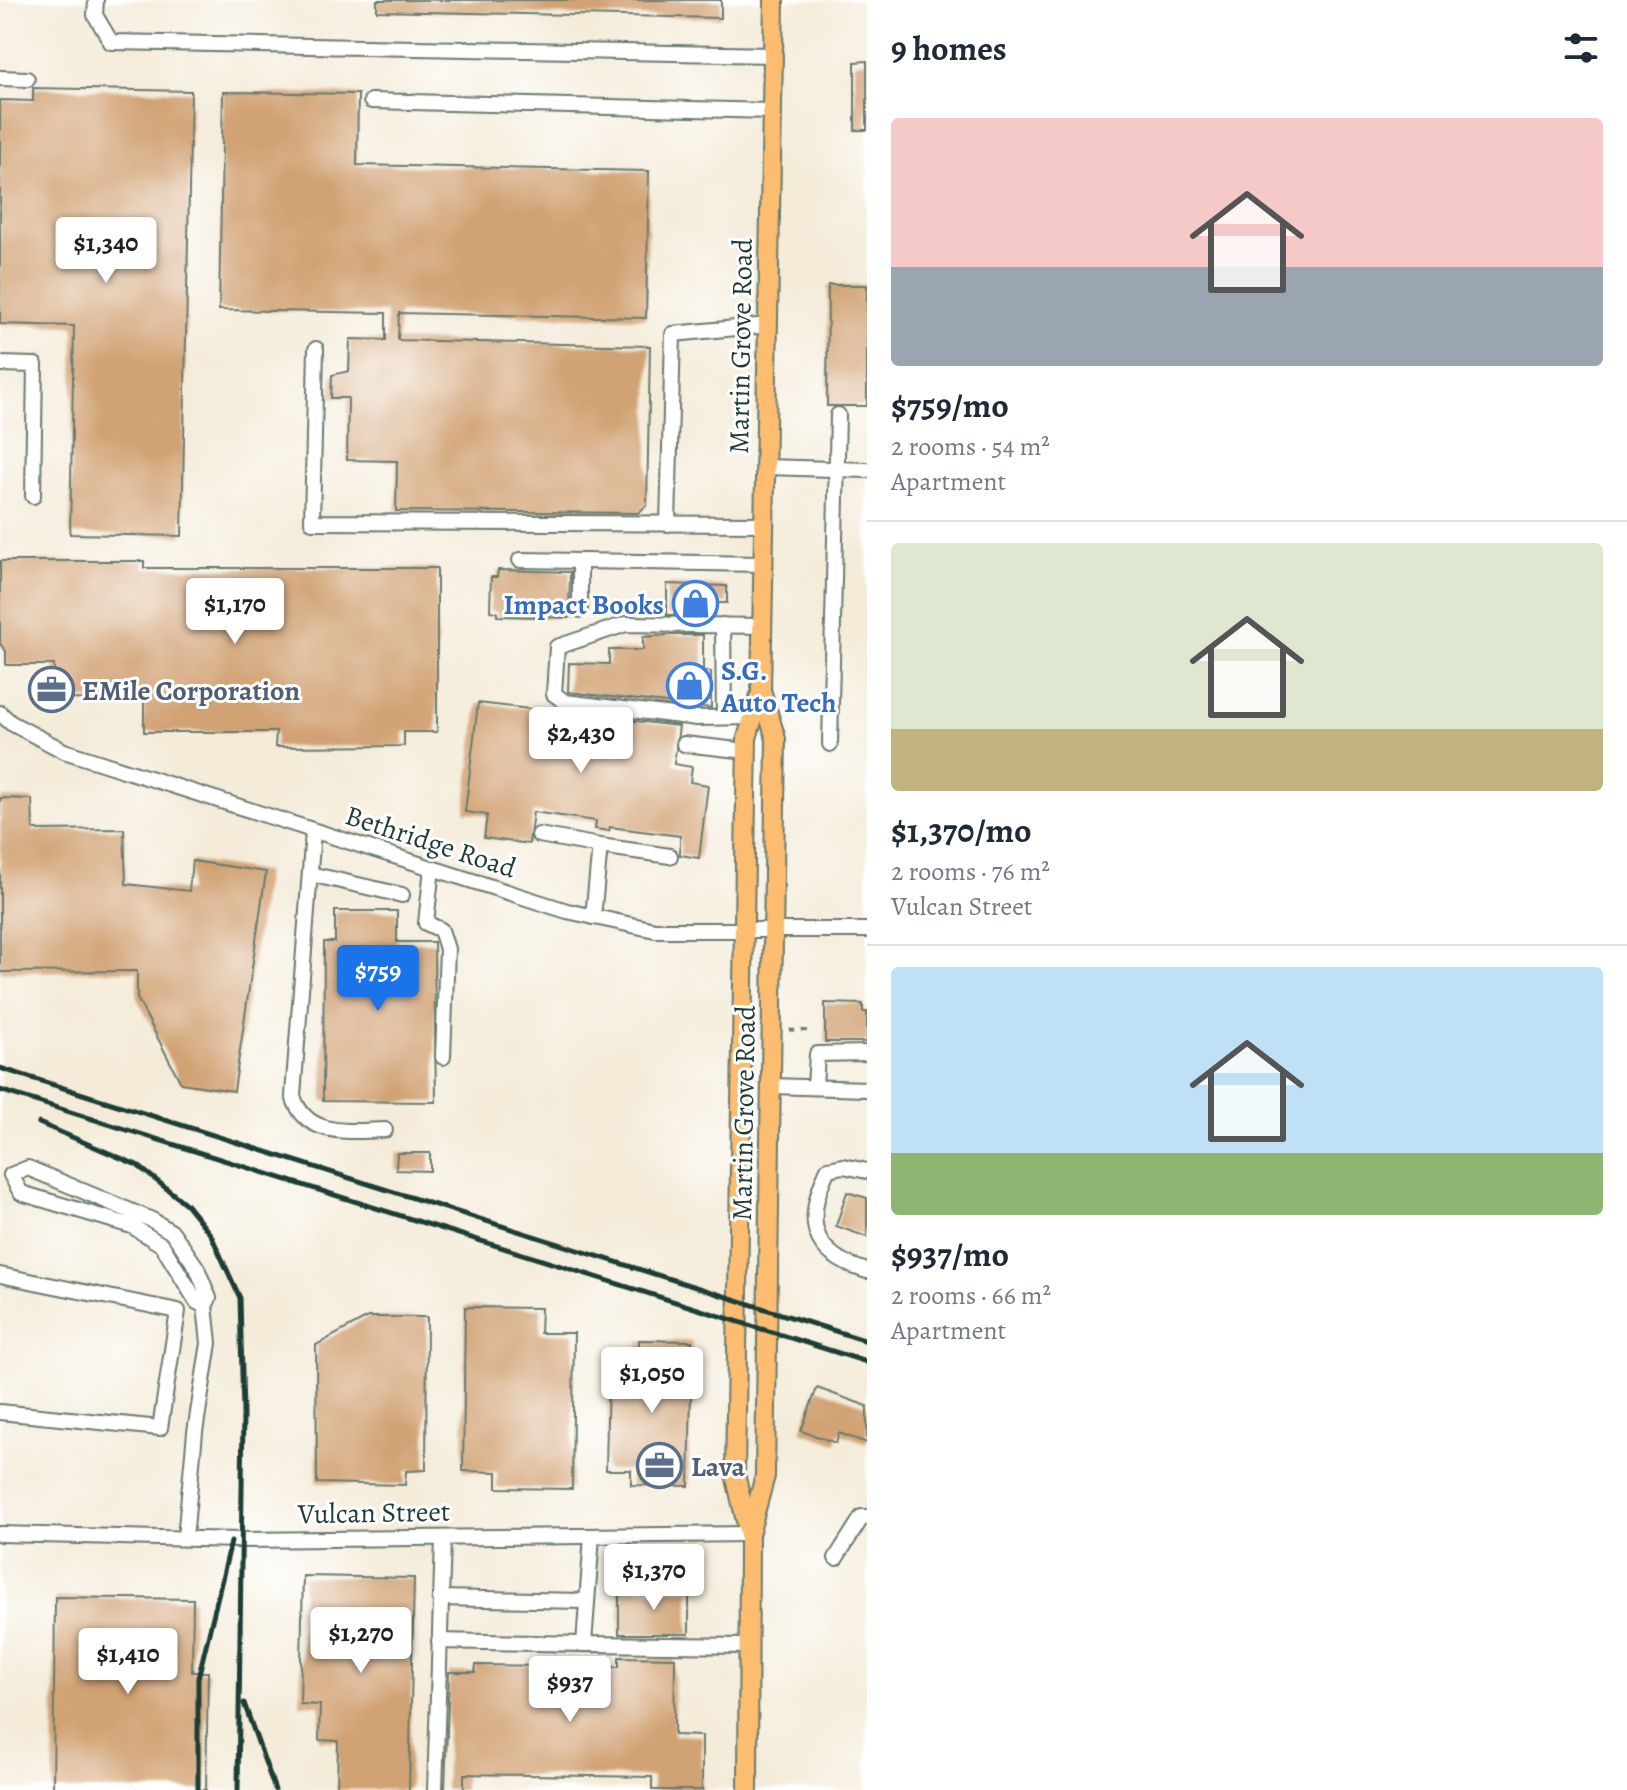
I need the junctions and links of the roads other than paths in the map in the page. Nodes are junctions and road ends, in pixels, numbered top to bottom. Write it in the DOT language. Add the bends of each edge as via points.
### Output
graph roads {
  1 [pos="96,0"];
  2 [pos="774,0"];
  3 [pos="773,55"];
  4 [pos="0,78"];
  5 [pos="27,79"];
  6 [pos="371,101"];
  7 [pos="772,111"];
  8 [pos="768,325"];
  9 [pos="316,349"];
  10 [pos="0,364"];
  11 [pos="838,415"];
  12 [pos="765,467"];
  13 [pos="837,469"];
  14 [pos="867,470"];
  15 [pos="33,496"];
  16 [pos="668,524"];
  17 [pos="764,524"];
  18 [pos="520,560"];
  19 [pos="580,561"];
  20 [pos="764,564"];
  21 [pos="580,610"];
  22 [pos="723,625"];
  23 [pos="762,626"];
  24 [pos="761,692"];
  25 [pos="0,713"];
  26 [pos="724,717"];
  27 [pos="754,717"];
  28 [pos="684,744"];
  29 [pos="830,744"];
  30 [pos="747,751"];
  31 [pos="313,831"];
  32 [pos="539,835"];
  33 [pos="600,846"];
  34 [pos="670,856"];
  35 [pos="432,868"];
  36 [pos="310,874"];
  37 [pos="402,895"];
  38 [pos="593,917"];
  39 [pos="745,930"];
  40 [pos="774,930"];
  41 [pos="867,930"];
  42 [pos="867,1053"];
  43 [pos="443,1057"];
  44 [pos="771,1086"];
  45 [pos="815,1087"];
  46 [pos="867,1089"];
  47 [pos="385,1130"];
  48 [pos="867,1171"];
  49 [pos="6,1172"];
  50 [pos="867,1271"];
  51 [pos="0,1275"];
  52 [pos="205,1306"];
  53 [pos="0,1412"];
  54 [pos="865,1517"];
  55 [pos="0,1534"];
  56 [pos="749,1534"];
  57 [pos="592,1536"];
  58 [pos="185,1538"];
  59 [pos="443,1538"];
  60 [pos="836,1558"];
  61 [pos="440,1598"];
  62 [pos="587,1603"];
  63 [pos="439,1641"];
  64 [pos="584,1644"];
  65 [pos="748,1646"];
  66 [pos="435,1790"];
  67 [pos="748,1790"];
  1 -- 3 [label="street" via="95,15 111,42"];
  2 -- 3 [label="main road, Martin Grove Road"];
  3 -- 7 [label="main road, Martin Grove Road"];
  4 -- 5 [label="street"];
  6 -- 7 [label="street"];
  7 -- 8 [label="main road, Martin Grove Road"];
  8 -- 12 [label="main road, Martin Grove Road"];
  8 -- 16 [label="street" via="673,334"];
  9 -- 16 [label="street" via="312,522"];
  10 -- 15 [label="street" via="35,365"];
  11 -- 13 [label="street"];
  12 -- 13 [label="street"];
  12 -- 17 [label="main road, Martin Grove Road"];
  13 -- 14 [label="street"];
  13 -- 29 [label="street"];
  16 -- 17 [label="street"];
  17 -- 20 [label="main road, Martin Grove Road"];
  18 -- 19 [label="street"];
  19 -- 20 [label="street"];
  19 -- 21 [label="street"];
  20 -- 23 [label="main road, Martin Grove Road"];
  22 -- 23 [label="street"];
  22 -- 26 [label="street"];
  22 -- 26 [label="street" via="626,624 557,647 554,694 565,702"];
  23 -- 24 [label="main road, Martin Grove Road"];
  24 -- 27 [label="main road, Martin Grove Road"];
  24 -- 40 [label="main road, Martin Grove Road" via="776,739"];
  25 -- 31 [label="street, Bethridge Road" via="64,751"];
  26 -- 27 [label="street"];
  27 -- 30 [label="main road, Martin Grove Road"];
  28 -- 30 [label="street"];
  30 -- 39 [label="main road, Martin Grove Road"];
  31 -- 35 [label="street, Bethridge Road"];
  31 -- 36 [label="street"];
  32 -- 33 [label="street"];
  33 -- 34 [label="street"];
  33 -- 38 [label="street"];
  35 -- 38 [label="street, Bethridge Road"];
  35 -- 43 [label="street" via="426,923 441,930 447,949"];
  36 -- 37 [label="street"];
  36 -- 47 [label="street" via="293,1096 312,1124 331,1131"];
  38 -- 39 [label="street, Bethridge Road" via="655,930"];
  39 -- 40 [label="street, Bethridge Road"];
  39 -- 56 [label="main road, Martin Grove Road" via="735,1474"];
  40 -- 41 [label="street, Bethridge Road"];
  40 -- 44 [label="main road, Martin Grove Road"];
  42 -- 45 [label="street" via="817,1054"];
  44 -- 45 [label="street"];
  44 -- 56 [label="main road, Martin Grove Road" via="765,1476"];
  45 -- 46 [label="street"];
  48 -- 50 [label="street" via="828,1169 817,1192 813,1224 820,1246"];
  49 -- 52 [label="street" via="21,1193 132,1226 162,1245 197,1302"];
  49 -- 52 [label="street" via="28,1168 173,1233 197,1268 209,1298"];
  51 -- 53 [label="street" via="178,1311 160,1428"];
  52 -- 58 [label="street" via="209,1343"];
  54 -- 60 [label="street"];
  55 -- 58 [label="street, Vulcan Street"];
  56 -- 57 [label="street, Vulcan Street"];
  56 -- 65 [label="main road, Martin Grove Road"];
  57 -- 59 [label="street, Vulcan Street"];
  57 -- 62 [label="street"];
  58 -- 59 [label="street, Vulcan Street"];
  59 -- 61 [label="street"];
  61 -- 62 [label="street"];
  61 -- 63 [label="street"];
  62 -- 64 [label="street"];
  63 -- 64 [label="street"];
  63 -- 66 [label="street"];
  64 -- 65 [label="street"];
  65 -- 67 [label="main road, Martin Grove Road"];
}
